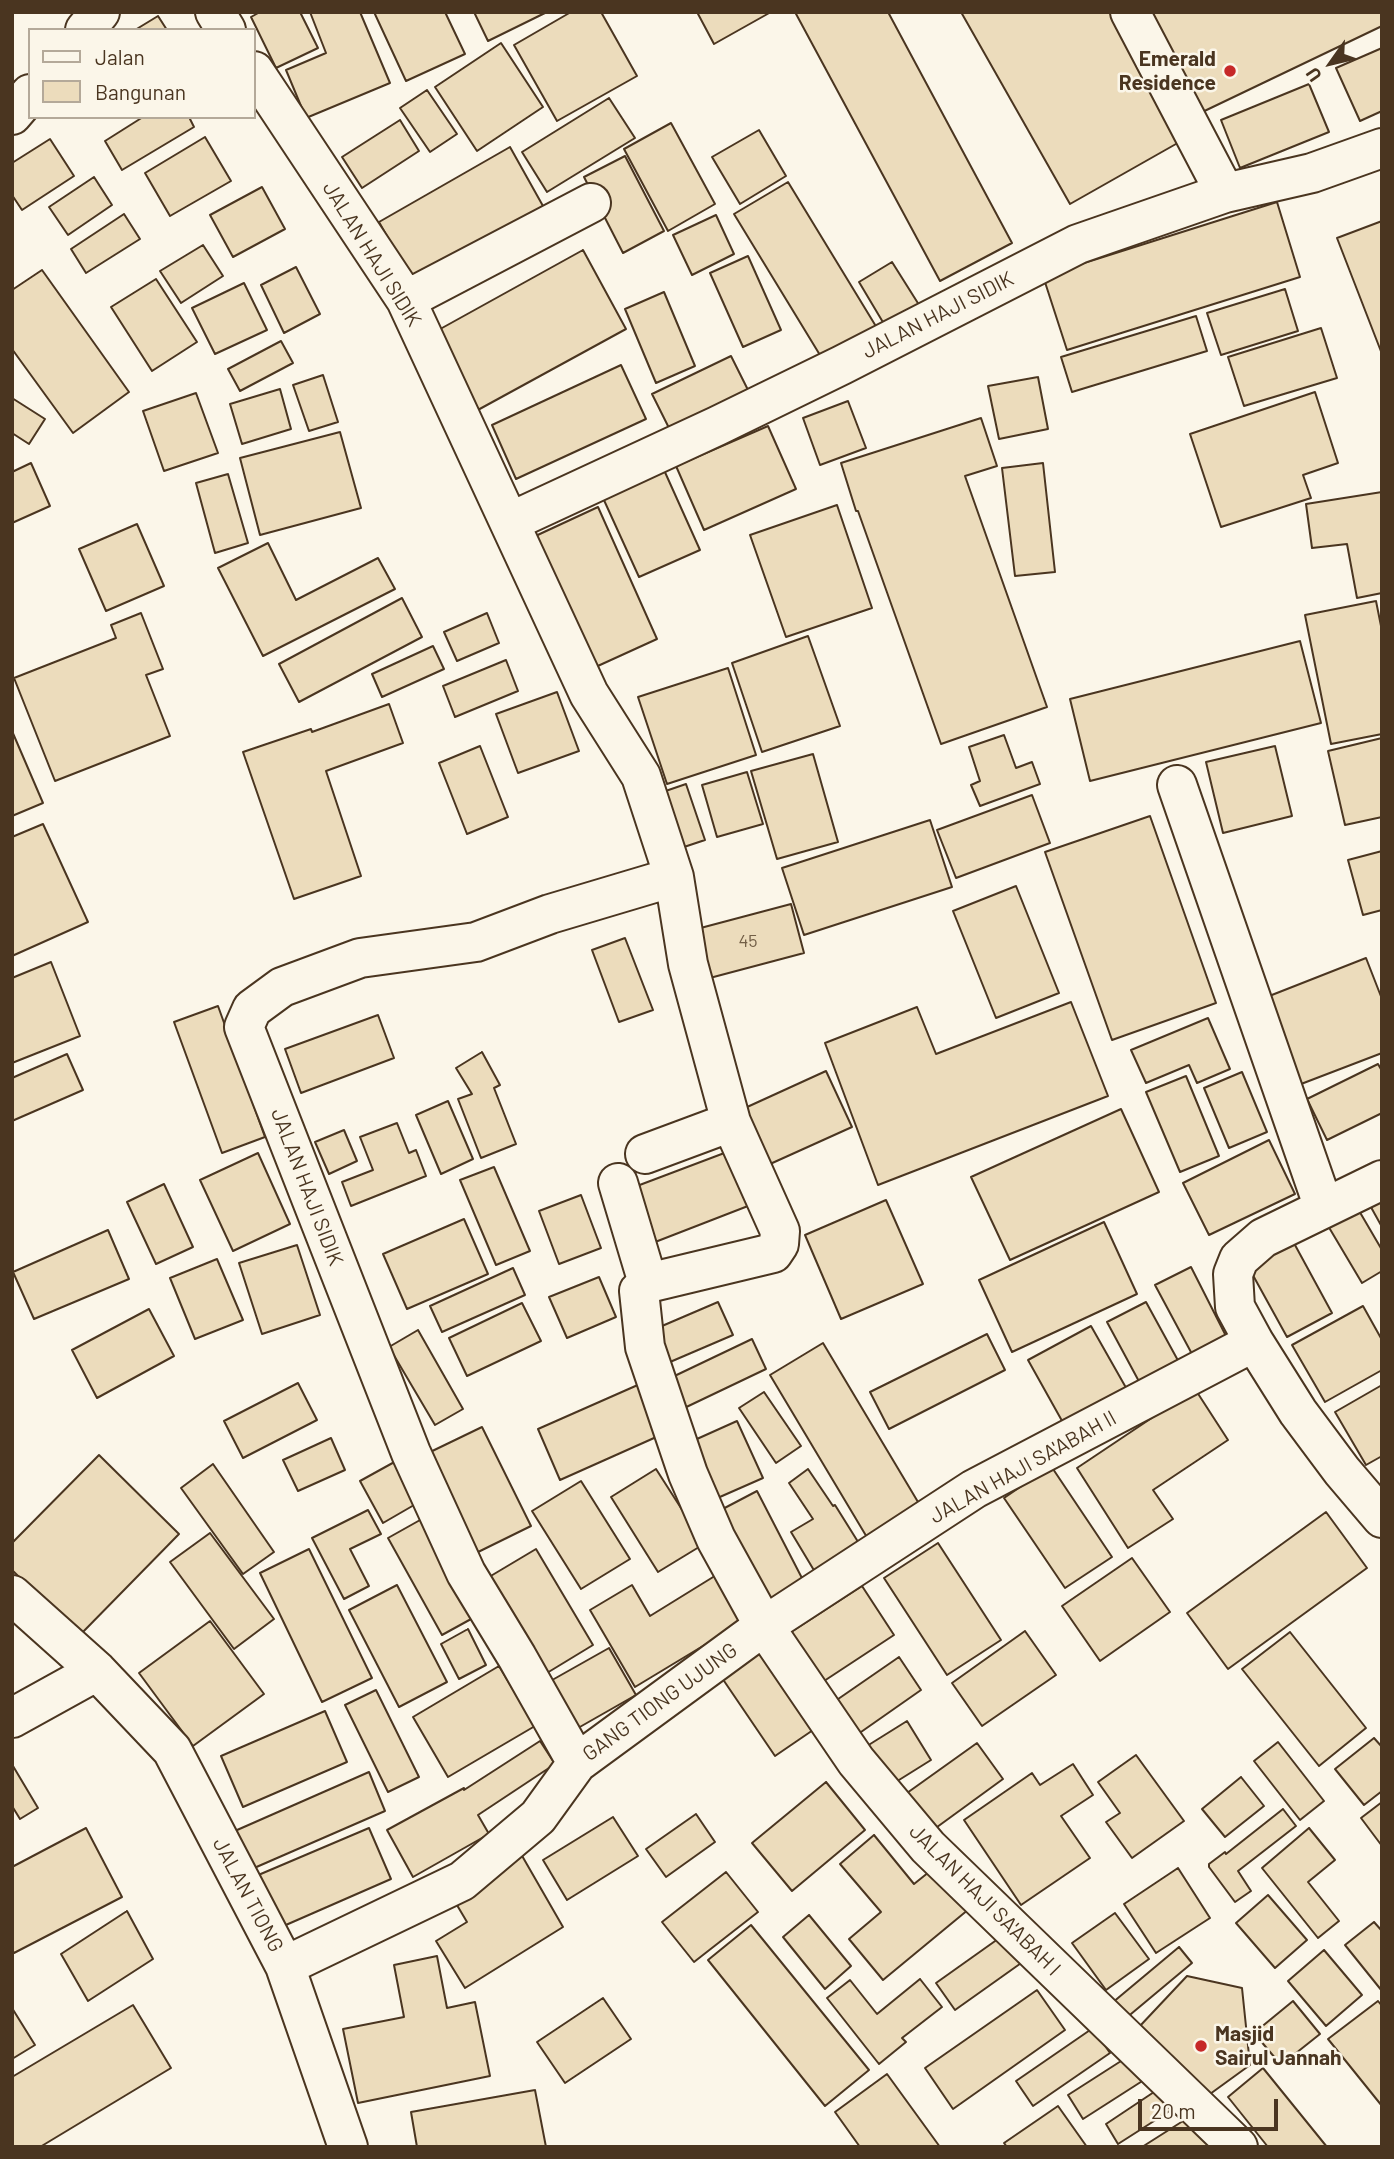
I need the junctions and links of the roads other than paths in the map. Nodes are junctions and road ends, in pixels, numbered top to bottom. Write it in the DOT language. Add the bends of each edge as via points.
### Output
graph roads {
  1 [pos="100,12"];
  2 [pos="215,12"];
  3 [pos="1130,12"];
  4 [pos="87,28"];
  5 [pos="225,28"];
  6 [pos="256,74"];
  7 [pos="28,96"];
  8 [pos="12,115"];
  9 [pos="1382,148"];
  10 [pos="1225,193"];
  11 [pos="591,203"];
  12 [pos="406,300"];
  13 [pos="509,522"];
  14 [pos="1177,785"];
  15 [pos="674,877"];
  16 [pos="731,1122"];
  17 [pos="645,1154"];
  18 [pos="1382,1180"];
  19 [pos="618,1183"];
  20 [pos="1325,1208"];
  21 [pos="648,1283"];
  22 [pos="1254,1342"];
  23 [pos="1382,1518"];
  24 [pos="12,1595"];
  25 [pos="764,1626"];
  26 [pos="97,1671"];
  27 [pos="12,1718"];
  28 [pos="577,1763"];
  29 [pos="285,1966"];
  30 [pos="348,2147"];
  31 [pos="1238,2147"];
  1 -- 4 [label="street"];
  2 -- 5 [label="street"];
  3 -- 10 [label="street"];
  6 -- 12 [label="street, JALAN HAJI SIDIK"];
  7 -- 8 [label="street"];
  9 -- 10 [label="street, JALAN HAJI SIDIK" via="1312,173"];
  10 -- 13 [label="street, JALAN HAJI SIDIK" via="1077,244 842,365"];
  11 -- 12 [label="street"];
  12 -- 13 [label="street, JALAN HAJI SIDIK"];
  13 -- 15 [label="street, JALAN HAJI SIDIK" via="589,694 642,776"];
  14 -- 20 [label="street"];
  15 -- 16 [label="street, JALAN HAJI SIDIK" via="688,964"];
  15 -- 28 [label="street, JALAN HAJI SIDIK" via="550,914 476,942 359,958 282,987 252,1009 244,1027 411,1453 466,1573"];
  16 -- 17 [label="street"];
  16 -- 21 [label="street, JALAN HAJI SIDIK" via="780,1231 779,1244 773,1254"];
  18 -- 20 [label="street"];
  19 -- 21 [label="street"];
  20 -- 22 [label="street" via="1263,1238 1239,1259 1233,1274 1236,1307"];
  21 -- 25 [label="street" via="639,1291 645,1347 716,1539"];
  22 -- 23 [label="street" via="1298,1412"];
  22 -- 25 [label="street, JALAN HAJI SA'ABAH II" via="974,1489"];
  24 -- 26 [label="street, JALAN TIONG"];
  25 -- 28 [label="street, GANG TIONG UJUNG"];
  25 -- 31 [label="street, JALAN HAJI SA'ABAH I" via="856,1761 928,1847"];
  26 -- 27 [label="street"];
  26 -- 29 [label="street, JALAN TIONG" via="172,1750"];
  28 -- 29 [label="street, GANG TIONG UJUNG" via="538,1817 462,1881"];
  29 -- 30 [label="street, JALAN TIONG"];
}
